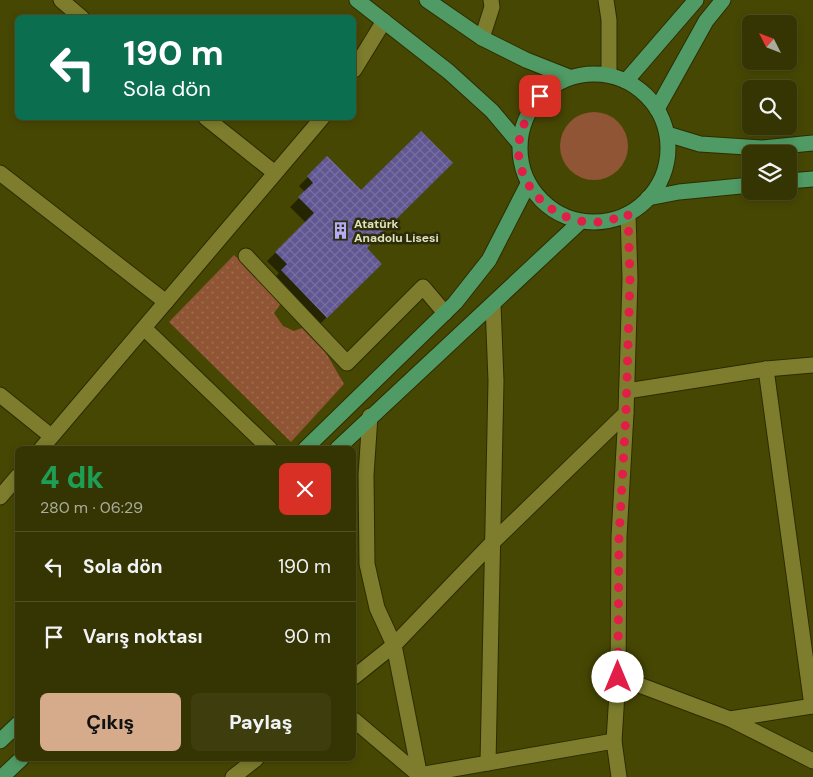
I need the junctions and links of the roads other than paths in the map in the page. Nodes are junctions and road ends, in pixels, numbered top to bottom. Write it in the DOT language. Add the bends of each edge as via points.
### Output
graph roads {
  1 [pos="61,0"];
  2 [pos="357,0"];
  3 [pos="427,0"];
  4 [pos="491,0"];
  5 [pos="606,0"];
  6 [pos="696,0"];
  7 [pos="723,0"];
  8 [pos="78,15"];
  9 [pos="384,21"];
  10 [pos="482,38"];
  11 [pos="356,67"];
  12 [pos="609,75"];
  13 [pos="569,77"];
  14 [pos="626,81"];
  15 [pos="657,108"];
  16 [pos="209,120"];
  17 [pos="320,120"];
  18 [pos="667,134"];
  19 [pos="519,143"];
  20 [pos="813,144"];
  21 [pos="0,173"];
  22 [pos="275,173"];
  23 [pos="813,179"];
  24 [pos="797,180"];
  25 [pos="528,184"];
  26 [pos="742,186"];
  27 [pos="648,198"];
  28 [pos="628,214"];
  29 [pos="580,222"];
  30 [pos="246,256"];
  31 [pos="166,302"];
  32 [pos="493,304"];
  33 [pos="445,313"];
  34 [pos="144,328"];
  35 [pos="813,364"];
  36 [pos="766,369"];
  37 [pos="627,391"];
  38 [pos="0,395"];
  39 [pos="626,413"];
  40 [pos="370,416"];
  41 [pos="51,436"];
  42 [pos="43,446"];
  43 [pos="267,446"];
  44 [pos="308,446"];
  45 [pos="340,446"];
  46 [pos="15,480"];
  47 [pos="0,497"];
  48 [pos="492,543"];
  49 [pos="394,645"];
  50 [pos="356,675"];
  51 [pos="618,677"];
  52 [pos="812,706"];
  53 [pos="730,719"];
  54 [pos="356,722"];
  55 [pos="15,727"];
  56 [pos="0,741"];
  57 [pos="614,741"];
  58 [pos="19,761"];
  59 [pos="252,761"];
  60 [pos="813,761"];
  61 [pos="488,763"];
  62 [pos="237,768"];
  63 [pos="420,776"];
  64 [pos="2,777"];
  65 [pos="619,777"];
  1 -- 8 [label="street"];
  2 -- 9 [label="main road"];
  3 -- 10 [label="main road"];
  4 -- 10 [label="street" via="492,7"];
  5 -- 12 [label="street"];
  6 -- 14 [label="main road"];
  7 -- 15 [label="main road" via="706,21"];
  9 -- 11 [label="street"];
  9 -- 19 [label="main road" via="492,111"];
  10 -- 13 [label="main road"];
  12 -- 13 [label="main road"];
  12 -- 14 [label="main road"];
  13 -- 19 [label="main road" via="540,96 526,116"];
  14 -- 15 [label="main road" via="636,86"];
  15 -- 18 [label="main road"];
  16 -- 22 [label="street"];
  17 -- 22 [label="street"];
  18 -- 20 [label="main road" via="709,145 762,148"];
  18 -- 27 [label="main road" via="663,174"];
  19 -- 25 [label="main road" via="521,168"];
  21 -- 31 [label="street"];
  22 -- 31 [label="street"];
  23 -- 24 [label="main road"];
  25 -- 29 [label="main road" via="542,202 559,214"];
  25 -- 33 [label="main road" via="490,260"];
  26 -- 27 [label="main road"];
  27 -- 28 [label="main road"];
  28 -- 29 [label="main road" via="605,222"];
  28 -- 37 [label="street"];
  29 -- 32 [label="main road"];
  30 -- 33 [label="street" via="347,363 423,287"];
  31 -- 34 [label="street"];
  32 -- 40 [label="main road"];
  32 -- 48 [label="street" via="496,381"];
  33 -- 44 [label="main road"];
  34 -- 41 [label="street"];
  34 -- 43 [label="street"];
  35 -- 36 [label="street"];
  36 -- 37 [label="street"];
  36 -- 52 [label="street"];
  37 -- 39 [label="street"];
  38 -- 41 [label="street"];
  39 -- 48 [label="street"];
  39 -- 51 [label="street" via="619,538"];
  40 -- 45 [label="main road"];
  40 -- 49 [label="street" via="366,476 367,564 377,608"];
  41 -- 42 [label="street"];
  46 -- 47 [label="street"];
  48 -- 49 [label="street"];
  48 -- 61 [label="street"];
  49 -- 50 [label="street"];
  49 -- 63 [label="street"];
  51 -- 53 [label="street"];
  51 -- 57 [label="street"];
  52 -- 53 [label="street"];
  53 -- 60 [label="street"];
  54 -- 63 [label="street"];
  55 -- 56 [label="main road"];
  57 -- 61 [label="street"];
  57 -- 65 [label="street"];
  58 -- 64 [label="main road"];
  59 -- 62 [label="street"];
  61 -- 63 [label="street"];
}
